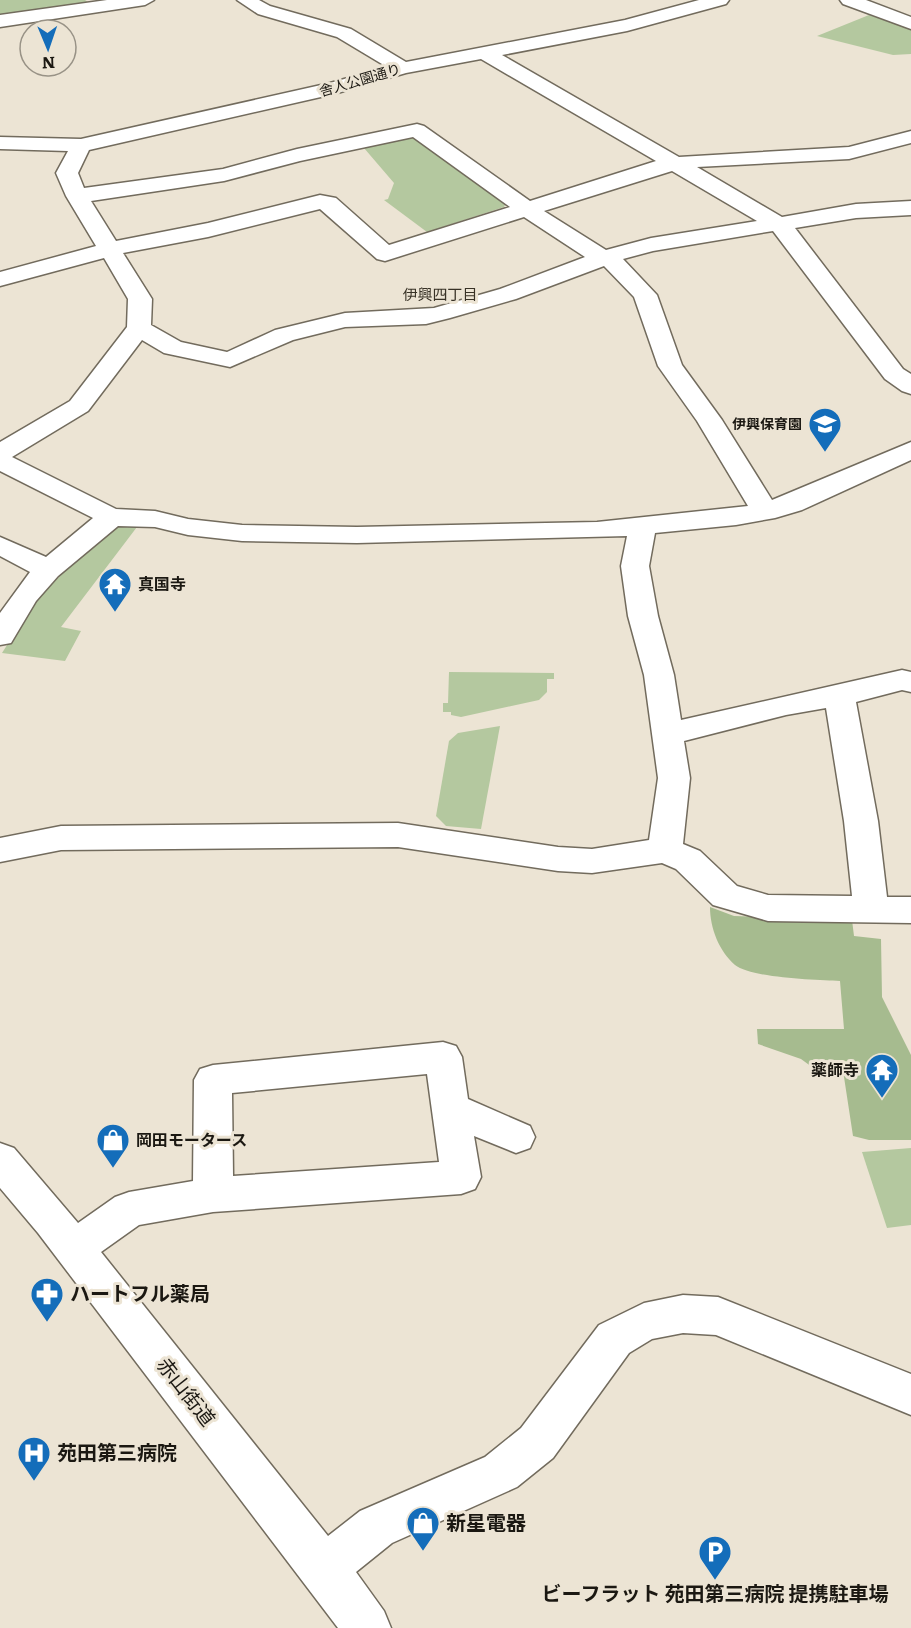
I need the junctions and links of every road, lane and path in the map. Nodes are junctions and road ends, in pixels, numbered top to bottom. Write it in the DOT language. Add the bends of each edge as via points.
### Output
graph roads {
  1 [pos="145,0"];
  2 [pos="246,0"];
  3 [pos="720,0"];
  4 [pos="849,0"];
  5 [pos="99,3"];
  6 [pos="0,21"];
  7 [pos="911,23"];
  8 [pos="485,53"];
  9 [pos="403,68"];
  10 [pos="911,136"];
  11 [pos="0,143"];
  12 [pos="81,145"];
  13 [pos="674,164"];
  14 [pos="182,181"];
  15 [pos="77,196"];
  16 [pos="911,207"];
  17 [pos="527,209"];
  18 [pos="199,214"];
  19 [pos="777,223"];
  20 [pos="111,249"];
  21 [pos="603,258"];
  22 [pos="0,279"];
  23 [pos="140,328"];
  24 [pos="911,386"];
  25 [pos="911,450"];
  26 [pos="0,453"];
  27 [pos="0,461"];
  28 [pos="765,512"];
  29 [pos="111,517"];
  30 [pos="642,527"];
  31 [pos="0,545"];
  32 [pos="48,570"];
  33 [pos="0,636"];
  34 [pos="911,682"];
  35 [pos="838,696"];
  36 [pos="669,734"];
  37 [pos="0,850"];
  38 [pos="665,850"];
  39 [pos="871,908"];
  40 [pos="911,910"];
  41 [pos="450,1108"];
  42 [pos="516,1137"];
  43 [pos="0,1160"];
  44 [pos="213,1195"];
  45 [pos="74,1249"];
  46 [pos="911,1395"];
  47 [pos="324,1568"];
  48 [pos="367,1628"];
  1 -- 5 [label="street"];
  2 -- 9 [label="street" via="264,10 344,33"];
  3 -- 8 [label="street, 舎人公園通り" via="627,25"];
  4 -- 7 [label="street"];
  5 -- 6 [label="street"];
  8 -- 9 [label="street, 舎人公園通り"];
  8 -- 13 [label="street"];
  9 -- 12 [label="street, 舎人公園通り" via="334,88"];
  10 -- 13 [label="street" via="850,153"];
  11 -- 12 [label="street, 舎人公園通り"];
  12 -- 15 [label="street" via="67,173"];
  13 -- 17 [label="street" via="640,170"];
  13 -- 19 [label="street"];
  14 -- 15 [label="street"];
  14 -- 17 [label="street" via="224,175 417,130"];
  14 -- 18 [label="street"];
  15 -- 20 [label="street"];
  16 -- 19 [label="street"];
  17 -- 18 [label="street" via="385,254 328,203"];
  17 -- 21 [label="street"];
  18 -- 20 [label="street"];
  19 -- 21 [label="street" via="683,238"];
  19 -- 24 [label="street" via="894,374"];
  20 -- 22 [label="street"];
  20 -- 23 [label="street" via="140,299"];
  21 -- 23 [label="street" via="508,294 442,313 345,320 284,335 230,360 173,348"];
  21 -- 28 [label="street" via="612,261 645,294 670,366"];
  23 -- 26 [label="street" via="79,406"];
  25 -- 28 [label="street" via="792,504"];
  27 -- 29 [label="street"];
  28 -- 30 [label="street"];
  29 -- 30 [label="street" via="142,517 188,527 284,535"];
  29 -- 32 [label="street"];
  30 -- 36 [label="street" via="635,566"];
  31 -- 32 [label="street"];
  32 -- 33 [label="street"];
  34 -- 35 [label="street" via="902,680"];
  35 -- 36 [label="street"];
  35 -- 39 [label="street" via="861,821"];
  36 -- 38 [label="street" via="674,778"];
  37 -- 38 [label="street" via="61,838 398,835 592,861"];
  38 -- 39 [label="street" via="688,860 725,896 768,908"];
  39 -- 40 [label="street"];
  41 -- 42 [label="street"];
  41 -- 44 [label="street" via="461,1177"];
  41 -- 44 [label="street" via="443,1057 213,1080"];
  43 -- 45 [label="street, 赤山街道"];
  44 -- 45 [label="street" via="129,1209"];
  45 -- 47 [label="street, 赤山街道"];
  46 -- 47 [label="street" via="718,1316 683,1314 644,1322 614,1339 537,1443 501,1472 376,1527"];
  47 -- 48 [label="street, 赤山街道"];
}
